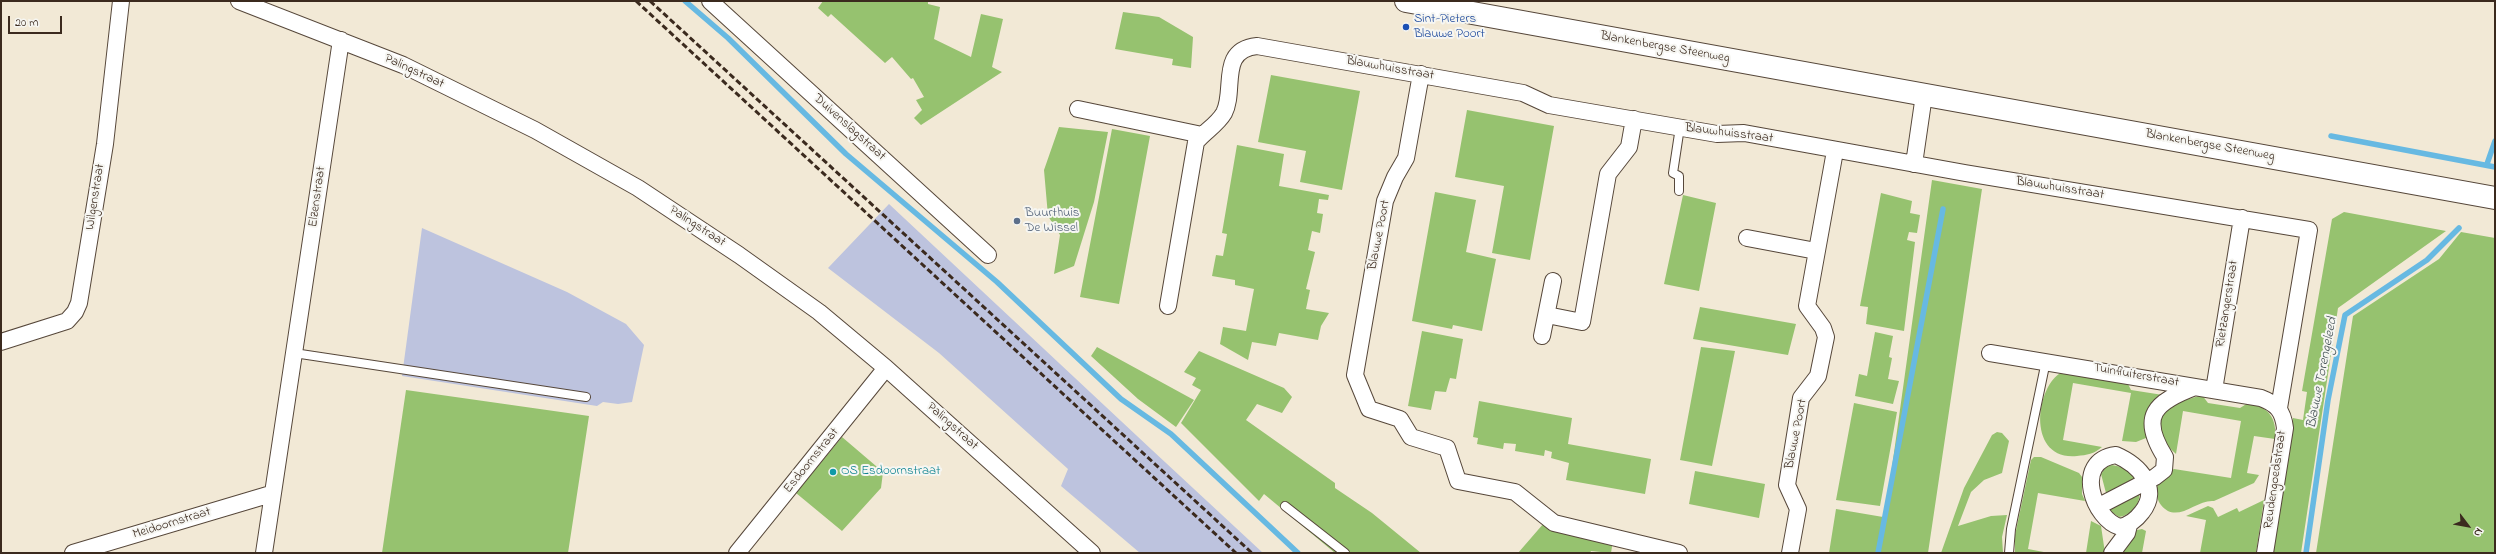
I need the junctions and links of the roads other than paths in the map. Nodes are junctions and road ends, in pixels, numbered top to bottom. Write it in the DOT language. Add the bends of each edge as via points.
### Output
graph roads {
  1 [pos="121,1"];
  2 [pos="239,1"];
  3 [pos="710,1"];
  4 [pos="1406,1"];
  5 [pos="341,40"];
  6 [pos="1421,74"];
  7 [pos="1924,95"];
  8 [pos="1078,109"];
  9 [pos="1634,120"];
  10 [pos="1680,127"];
  11 [pos="1202,135"];
  12 [pos="1834,151"];
  13 [pos="1914,164"];
  14 [pos="1679,191"];
  15 [pos="2495,198"];
  16 [pos="2242,218"];
  17 [pos="1747,238"];
  18 [pos="1816,251"];
  19 [pos="988,255"];
  20 [pos="1553,280"];
  21 [pos="1168,306"];
  22 [pos="1547,315"];
  23 [pos="1542,336"];
  24 [pos="1,342"];
  25 [pos="294,353"];
  26 [pos="1990,353"];
  27 [pos="2046,360"];
  28 [pos="886,368"];
  29 [pos="2195,387"];
  30 [pos="2214,390"];
  31 [pos="586,397"];
  32 [pos="2279,408"];
  33 [pos="2147,480"];
  34 [pos="271,494"];
  35 [pos="1285,506"];
  36 [pos="2098,506"];
  37 [pos="2129,525"];
  38 [pos="74,553"];
  39 [pos="264,553"];
  40 [pos="737,553"];
  41 [pos="1092,553"];
  42 [pos="1345,553"];
  43 [pos="1679,553"];
  44 [pos="1790,553"];
  45 [pos="2009,553"];
  46 [pos="2112,553"];
  47 [pos="2265,553"];
  1 -- 24 [label="street, Wilgenstraat" via="105,144 79,303 67,321"];
  2 -- 5 [label="street, Palingstraat"];
  3 -- 19 [label="street, Duivenslagstraat"];
  4 -- 7 [label="main road, Blankenbergse Steenweg"];
  5 -- 25 [label="street, Elzenstraat"];
  5 -- 28 [label="street, Palingstraat" via="403,65 535,130 638,188 813,308"];
  6 -- 9 [label="street, Blauwhuisstraat" via="1523,93 1549,104"];
  6 -- 11 [label="street, Blauwhuisstraat" via="1257,46 1247,47 1233,60 1224,112 1216,124"];
  6 -- 43 [label="street, Blauwe Poort" via="1406,158 1386,201 1355,375 1370,410 1400,419 1411,437 1447,448 1458,481 1515,492 1554,523"];
  7 -- 13 [label="street"];
  7 -- 15 [label="main road, Blankenbergse Steenweg"];
  8 -- 11 [label="street"];
  9 -- 10 [label="street, Blauwhuisstraat"];
  9 -- 22 [label="street" via="1629,147 1608,174 1582,322"];
  10 -- 12 [label="street, Blauwhuisstraat" via="1717,134 1744,133"];
  10 -- 14 [label="lane" via="1674,173 1679,176"];
  11 -- 21 [label="street, Blauwhuisstraat" via="1196,142"];
  12 -- 13 [label="street, Blauwhuisstraat"];
  12 -- 18 [label="street, Blauwe Poort"];
  13 -- 16 [label="street, Blauwhuisstraat"];
  16 -- 30 [label="street, Rietzangerstraat"];
  16 -- 32 [label="street, Blauwhuisstraat" via="2309,230"];
  17 -- 18 [label="street"];
  18 -- 44 [label="street, Blauwe Poort" via="1807,306 1823,328 1826,337 1818,376 1801,398 1787,485 1798,509"];
  20 -- 22 [label="street"];
  22 -- 23 [label="street"];
  25 -- 31 [label="lane"];
  25 -- 34 [label="street, Elzenstraat"];
  26 -- 27 [label="street, Tuinfluiterstraat"];
  27 -- 29 [label="street, Tuinfluiterstraat"];
  27 -- 45 [label="lane" via="2011,529"];
  28 -- 40 [label="street, Esdoornstraat"];
  28 -- 41 [label="street, Palingstraat"];
  29 -- 30 [label="street, Tuinfluiterstraat"];
  29 -- 33 [label="street" via="2169,398 2155,412 2152,426 2154,439 2167,462 2164,470"];
  30 -- 32 [label="street, Tuinfluiterstraat" via="2261,398"];
  32 -- 47 [label="street, Reudengoedstraat" via="2285,428"];
  33 -- 36 [label="street"];
  33 -- 36 [label="street" via="2129,461 2116,455 2103,459 2095,466 2090,476"];
  33 -- 37 [label="street" via="2150,498 2142,513"];
  34 -- 38 [label="street, Meidoornstraat"];
  34 -- 39 [label="street, Elzenstraat"];
  35 -- 42 [label="lane"];
  36 -- 37 [label="street" via="2108,521 2120,527"];
  37 -- 46 [label="street" via="2127,533"];
}
